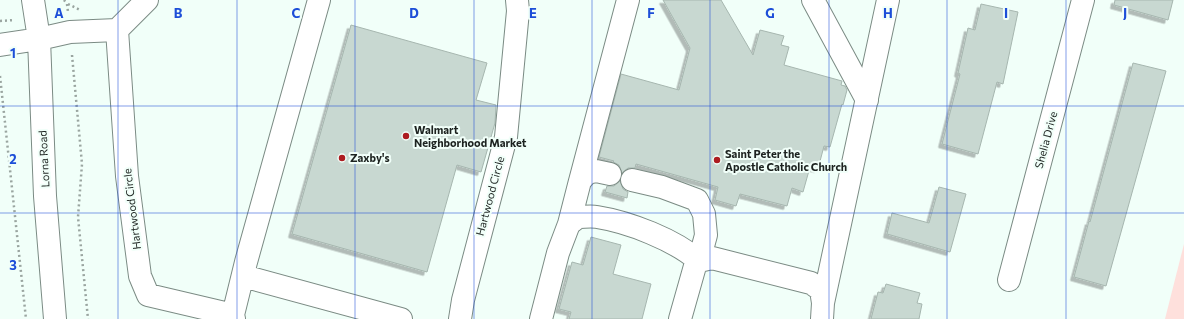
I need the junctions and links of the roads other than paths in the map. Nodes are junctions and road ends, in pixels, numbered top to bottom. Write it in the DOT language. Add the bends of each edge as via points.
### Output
graph roads {
  1 [pos="33,0"];
  2 [pos="147,0"];
  3 [pos="318,0"];
  4 [pos="517,0"];
  5 [pos="628,0"];
  6 [pos="813,0"];
  7 [pos="888,0"];
  8 [pos="1083,0"];
  9 [pos="117,30"];
  10 [pos="39,39"];
  11 [pos="0,44"];
  12 [pos="866,100"];
  13 [pos="610,174"];
  14 [pos="632,180"];
  15 [pos="580,181"];
  16 [pos="569,224"];
  17 [pos="699,261"];
  18 [pos="243,276"];
  19 [pos="1009,280"];
  20 [pos="822,311"];
  21 [pos="233,317"];
  22 [pos="55,319"];
  23 [pos="401,319"];
  24 [pos="460,319"];
  25 [pos="540,319"];
  26 [pos="680,319"];
  1 -- 10 [label="street, Lorna Road"];
  2 -- 9 [label="street"];
  3 -- 18 [label="street"];
  4 -- 24 [label="street, Hartwood Circle" via="506,137 462,300"];
  5 -- 15 [label="street"];
  6 -- 12 [label="street"];
  7 -- 12 [label="street"];
  8 -- 19 [label="street, Shelia Drive"];
  9 -- 10 [label="street" via="70,32"];
  9 -- 21 [label="street, Hartwood Circle" via="127,176 140,276 148,295"];
  10 -- 11 [label="street"];
  10 -- 22 [label="street, Lorna Road"];
  12 -- 20 [label="street"];
  13 -- 15 [label="street" via="596,171 588,173"];
  14 -- 17 [label="street" via="662,187 697,200 704,214 706,235"];
  15 -- 16 [label="street"];
  16 -- 17 [label="street" via="578,217 596,217 628,225 670,241 691,253"];
  16 -- 25 [label="street" via="558,253"];
  17 -- 20 [label="street" via="712,258 811,283 821,290"];
  17 -- 26 [label="street" via="695,266"];
  18 -- 21 [label="street"];
  18 -- 23 [label="street"];
}
